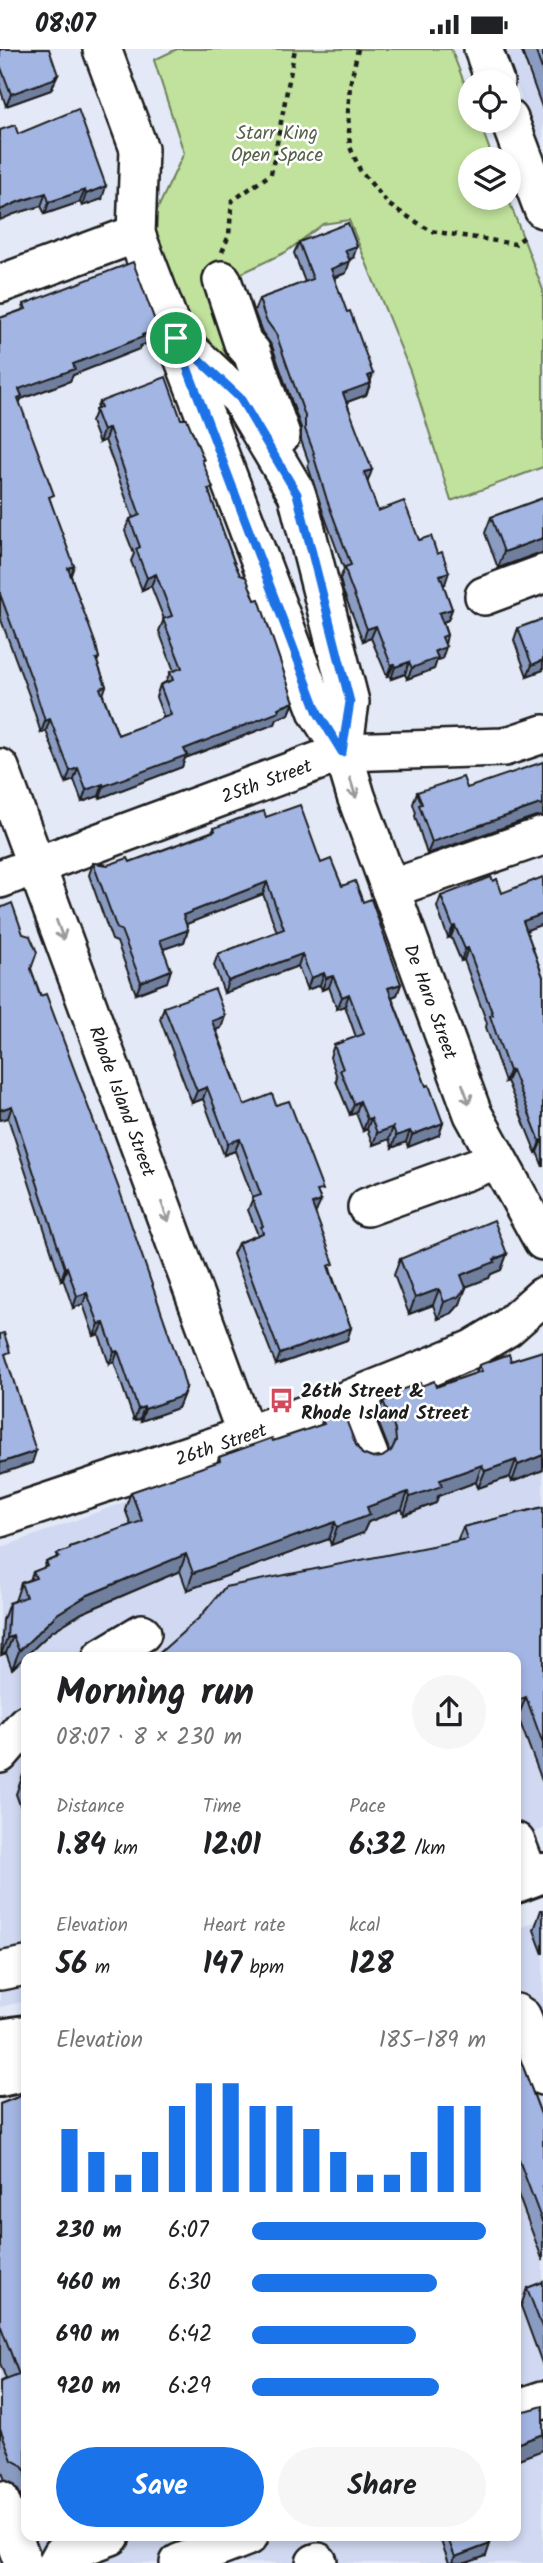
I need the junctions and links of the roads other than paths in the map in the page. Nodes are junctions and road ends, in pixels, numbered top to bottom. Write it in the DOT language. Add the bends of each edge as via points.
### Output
graph roads {
  1 [pos="102,49"];
  2 [pos="483,49"];
  3 [pos="491,70"];
  4 [pos="513,133"];
  5 [pos="535,222"];
  6 [pos="136,234"];
  7 [pos="222,280"];
  8 [pos="0,283"];
  9 [pos="176,338"];
  10 [pos="297,494"];
  11 [pos="543,574"];
  12 [pos="484,596"];
  13 [pos="543,734"];
  14 [pos="342,752"];
  15 [pos="0,768"];
  16 [pos="543,836"];
  17 [pos="36,866"];
  18 [pos="0,879"];
  19 [pos="390,889"];
  20 [pos="497,1160"];
  21 [pos="367,1207"];
  22 [pos="543,1241"];
  23 [pos="543,1296"];
  24 [pos="347,1400"];
  25 [pos="246,1434"];
  26 [pos="369,1455"];
  27 [pos="0,1518"];
  28 [pos="142,1633"];
  29 [pos="110,1652"];
  30 [pos="21,1730"];
  31 [pos="0,1754"];
  32 [pos="521,1855"];
  33 [pos="530,1878"];
  34 [pos="21,1967"];
  35 [pos="0,1971"];
  36 [pos="527,2013"];
  37 [pos="21,2036"];
  38 [pos="0,2039"];
  39 [pos="21,2072"];
  40 [pos="543,2075"];
  41 [pos="0,2077"];
  42 [pos="543,2400"];
  43 [pos="521,2407"];
  44 [pos="0,2500"];
  45 [pos="97,2541"];
  46 [pos="236,2541"];
  47 [pos="23,2563"];
  48 [pos="57,2563"];
  49 [pos="179,2563"];
  1 -- 6 [label="street, De Haro Street" via="139,149"];
  2 -- 3 [label="street"];
  4 -- 5 [label="street"];
  6 -- 8 [label="street"];
  6 -- 9 [label="street, De Haro Street"];
  7 -- 10 [label="street" via="243,343 252,352"];
  9 -- 10 [label="street, De Haro Street" via="240,398"];
  9 -- 14 [label="street, De Haro Street" via="318,713"];
  10 -- 14 [label="street, De Haro Street" via="350,702"];
  11 -- 12 [label="street"];
  13 -- 14 [label="street, 25th Street" via="504,747"];
  14 -- 17 [label="street, 25th Street"];
  14 -- 19 [label="street, De Haro Street, one-way"];
  15 -- 17 [label="street, Rhode Island Street"];
  16 -- 19 [label="street"];
  17 -- 18 [label="street, 25th Street"];
  17 -- 25 [label="street, Rhode Island Street, one-way"];
  19 -- 20 [label="street, De Haro Street, one-way" via="473,1114"];
  20 -- 21 [label="street"];
  20 -- 22 [label="street, De Haro Street"];
  23 -- 24 [label="street, 26th Street" via="508,1328 472,1349"];
  24 -- 25 [label="street, 26th Street"];
  24 -- 26 [label="street"];
  25 -- 27 [label="street, 26th Street"];
  28 -- 29 [label="street"];
  30 -- 31 [label="street"];
  32 -- 33 [label="street"];
  34 -- 35 [label="street"];
  36 -- 40 [label="street"];
  37 -- 38 [label="main road"];
  39 -- 41 [label="main road"];
  42 -- 43 [label="street"];
  44 -- 47 [label="street"];
  45 -- 48 [label="street" via="62,2554"];
  46 -- 49 [label="street"];
}
